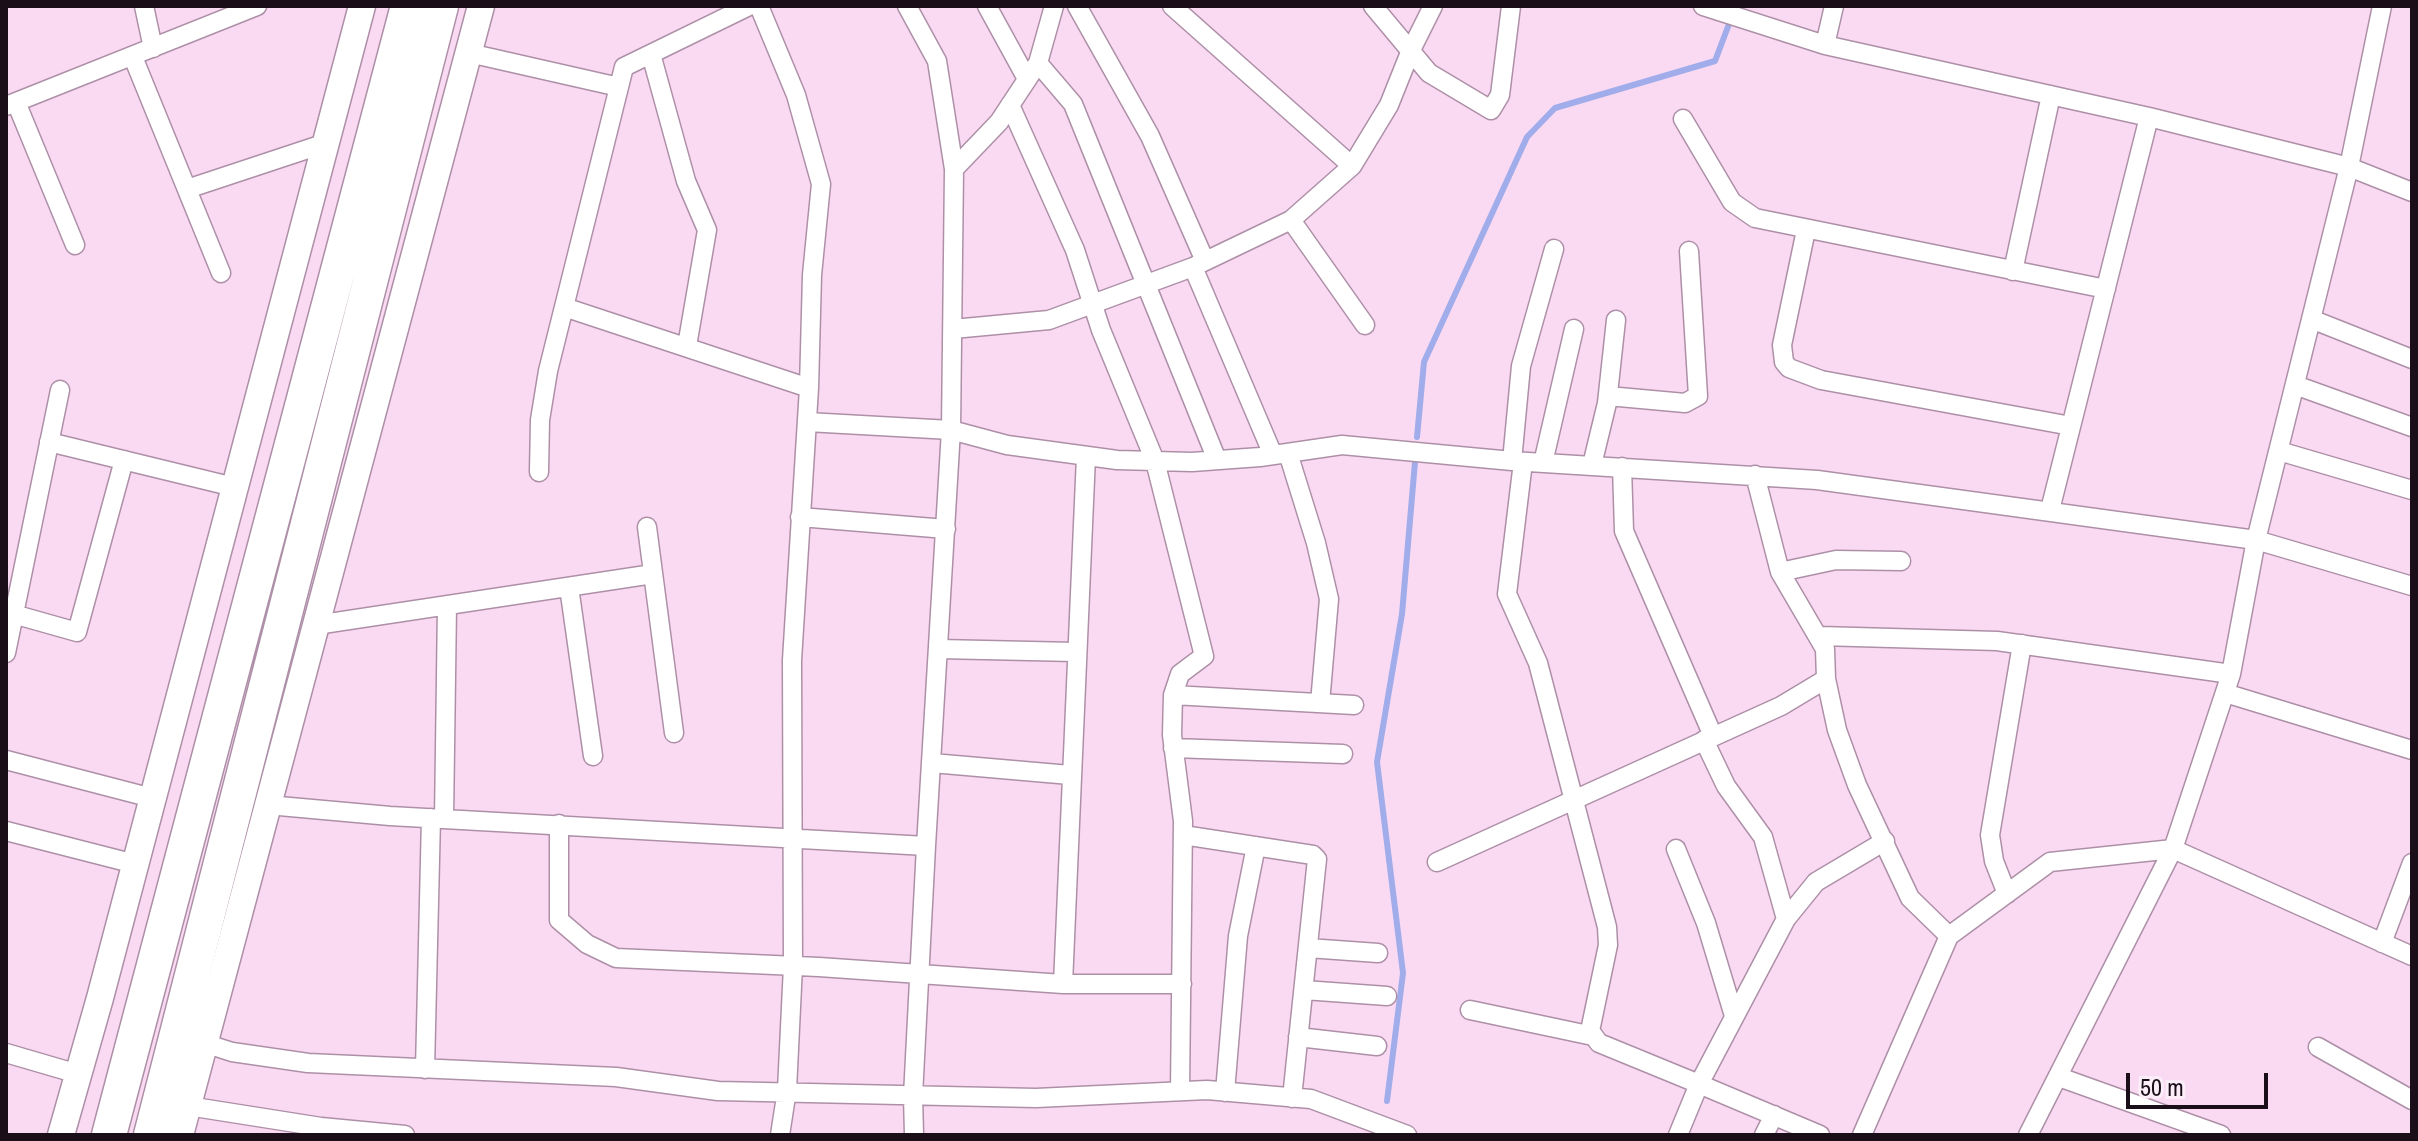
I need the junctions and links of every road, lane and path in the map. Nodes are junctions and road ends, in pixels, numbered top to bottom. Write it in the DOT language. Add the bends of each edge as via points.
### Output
graph roads {
  1 [pos="144,6"];
  2 [pos="257,6"];
  3 [pos="362,6"];
  4 [pos="408,6"];
  5 [pos="441,6"];
  6 [pos="481,6"];
  7 [pos="749,6"];
  8 [pos="759,6"];
  9 [pos="907,6"];
  10 [pos="987,6"];
  11 [pos="1054,6"];
  12 [pos="1077,6"];
  13 [pos="1172,6"];
  14 [pos="1373,6"];
  15 [pos="1433,6"];
  16 [pos="1511,6"];
  17 [pos="1703,6"];
  18 [pos="1834,6"];
  19 [pos="2382,6"];
  20 [pos="1825,45"];
  21 [pos="153,48"];
  22 [pos="1411,50"];
  23 [pos="469,53"];
  24 [pos="651,54"];
  25 [pos="133,57"];
  26 [pos="1038,63"];
  27 [pos="1027,79"];
  28 [pos="619,87"];
  29 [pos="2051,95"];
  30 [pos="11,104"];
  31 [pos="1010,105"];
  32 [pos="2149,117"];
  33 [pos="1683,119"];
  34 [pos="326,143"];
  35 [pos="1352,166"];
  36 [pos="2349,167"];
  37 [pos="954,169"];
  38 [pos="187,189"];
  39 [pos="2412,192"];
  40 [pos="1291,220"];
  41 [pos="1806,230"];
  42 [pos="75,245"];
  43 [pos="1554,249"];
  44 [pos="1689,251"];
  45 [pos="1199,264"];
  46 [pos="2013,271"];
  47 [pos="221,273"];
  48 [pos="1146,284"];
  49 [pos="2106,289"];
  50 [pos="1092,303"];
  51 [pos="564,307"];
  52 [pos="2311,319"];
  53 [pos="1616,320"];
  54 [pos="1365,325"];
  55 [pos="953,329"];
  56 [pos="1574,329"];
  57 [pos="687,346"];
  58 [pos="2412,359"];
  59 [pos="2295,385"];
  60 [pos="809,388"];
  61 [pos="60,390"];
  62 [pos="1608,396"];
  63 [pos="807,422"];
  64 [pos="2071,426"];
  65 [pos="2412,427"];
  66 [pos="951,430"];
  67 [pos="49,442"];
  68 [pos="2279,451"];
  69 [pos="1281,454"];
  70 [pos="1086,456"];
  71 [pos="124,460"];
  72 [pos="1217,460"];
  73 [pos="1155,461"];
  74 [pos="1517,462"];
  75 [pos="1543,463"];
  76 [pos="1592,465"];
  77 [pos="1622,467"];
  78 [pos="539,472"];
  79 [pos="1755,475"];
  80 [pos="234,487"];
  81 [pos="2412,490"];
  82 [pos="2050,510"];
  83 [pos="800,517"];
  84 [pos="647,527"];
  85 [pos="946,529"];
  86 [pos="2256,540"];
  87 [pos="1901,561"];
  88 [pos="1780,572"];
  89 [pos="653,574"];
  90 [pos="2412,586"];
  91 [pos="569,587"];
  92 [pos="447,606"];
  93 [pos="10,613"];
  94 [pos="316,625"];
  95 [pos="1820,636"];
  96 [pos="2022,644"];
  97 [pos="939,649"];
  98 [pos="1075,652"];
  99 [pos="6,653"];
  100 [pos="2231,674"];
  101 [pos="1826,679"];
  102 [pos="2225,693"];
  103 [pos="1173,695"];
  104 [pos="1320,703"];
  105 [pos="1354,705"];
  106 [pos="674,733"];
  107 [pos="1709,738"];
  108 [pos="1173,748"];
  109 [pos="2412,750"];
  110 [pos="1343,754"];
  111 [pos="593,756"];
  112 [pos="6,760"];
  113 [pos="932,763"];
  114 [pos="1070,775"];
  115 [pos="152,798"];
  116 [pos="1576,799"];
  117 [pos="268,805"];
  118 [pos="438,818"];
  119 [pos="559,824"];
  120 [pos="6,831"];
  121 [pos="1183,835"];
  122 [pos="795,839"];
  123 [pos="1885,841"];
  124 [pos="926,846"];
  125 [pos="1256,846"];
  126 [pos="1676,849"];
  127 [pos="2173,849"];
  128 [pos="1437,862"];
  129 [pos="2412,863"];
  130 [pos="135,864"];
  131 [pos="2007,894"];
  132 [pos="1786,919"];
  133 [pos="1949,936"];
  134 [pos="2382,943"];
  135 [pos="1308,948"];
  136 [pos="1378,953"];
  137 [pos="2412,956"];
  138 [pos="793,966"];
  139 [pos="920,976"];
  140 [pos="1063,984"];
  141 [pos="1182,984"];
  142 [pos="1304,990"];
  143 [pos="1387,996"];
  144 [pos="1470,1010"];
  145 [pos="1734,1016"];
  146 [pos="1593,1036"];
  147 [pos="1298,1037"];
  148 [pos="204,1043"];
  149 [pos="1377,1046"];
  150 [pos="2318,1047"];
  151 [pos="6,1053"];
  152 [pos="425,1069"];
  153 [pos="78,1074"];
  154 [pos="2059,1077"];
  155 [pos="1699,1084"];
  156 [pos="787,1090"];
  157 [pos="1180,1091"];
  158 [pos="1225,1092"];
  159 [pos="913,1096"];
  160 [pos="1292,1098"];
  161 [pos="2412,1100"];
  162 [pos="188,1106"];
  163 [pos="1774,1115"];
  164 [pos="61,1135"];
  165 [pos="109,1135"];
  166 [pos="151,1135"];
  167 [pos="180,1135"];
  168 [pos="405,1135"];
  169 [pos="780,1135"];
  170 [pos="914,1135"];
  171 [pos="1407,1135"];
  172 [pos="1678,1135"];
  173 [pos="1764,1135"];
  174 [pos="1820,1135"];
  175 [pos="1862,1135"];
  176 [pos="2028,1135"];
  177 [pos="2221,1135"];
  1 -- 21 [label="street"];
  2 -- 21 [label="street"];
  3 -- 34 [label="street"];
  4 -- 165 [label="highway"];
  5 -- 166 [label="highway"];
  6 -- 23 [label="street"];
  7 -- 24 [label="street"];
  8 -- 60 [label="street" via="796,95 821,184"];
  9 -- 37 [label="street" via="937,61"];
  10 -- 27 [label="street"];
  11 -- 26 [label="street"];
  12 -- 45 [label="street" via="1150,136"];
  13 -- 35 [label="street"];
  14 -- 22 [label="street"];
  15 -- 22 [label="street"];
  16 -- 22 [label="street" via="1500,95 1491,110 1429,73"];
  17 -- 20 [label="street"];
  18 -- 20 [label="street"];
  19 -- 36 [label="street"];
  20 -- 29 [label="street"];
  21 -- 25 [label="street"];
  22 -- 35 [label="street" via="1389,105"];
  23 -- 28 [label="street"];
  23 -- 94 [label="street"];
  24 -- 28 [label="street" via="624,67"];
  24 -- 57 [label="street" via="686,181 707,230"];
  25 -- 30 [label="street"];
  25 -- 38 [label="street"];
  26 -- 27 [label="street"];
  26 -- 48 [label="street" via="1073,104"];
  27 -- 31 [label="street"];
  28 -- 51 [label="street"];
  29 -- 32 [label="street"];
  29 -- 46 [label="street"];
  30 -- 42 [label="street"];
  31 -- 37 [label="street"];
  31 -- 50 [label="street" via="1051,192"];
  32 -- 36 [label="street"];
  32 -- 49 [label="street"];
  33 -- 41 [label="street" via="1732,202 1755,218"];
  34 -- 38 [label="street"];
  34 -- 80 [label="street"];
  35 -- 40 [label="street"];
  36 -- 39 [label="street"];
  36 -- 52 [label="street"];
  37 -- 55 [label="street"];
  38 -- 47 [label="street"];
  40 -- 45 [label="street"];
  40 -- 54 [label="street"];
  41 -- 46 [label="street"];
  41 -- 64 [label="street" via="1782,345 1789,368 1821,380"];
  43 -- 74 [label="street" via="1521,366"];
  44 -- 62 [label="street" via="1698,396 1685,403"];
  45 -- 48 [label="street"];
  45 -- 69 [label="street"];
  46 -- 49 [label="street"];
  48 -- 50 [label="street"];
  48 -- 72 [label="street"];
  49 -- 64 [label="street"];
  50 -- 55 [label="street" via="1049,320"];
  50 -- 73 [label="street"];
  51 -- 57 [label="street"];
  51 -- 78 [label="street" via="540,420"];
  52 -- 58 [label="street"];
  52 -- 59 [label="street"];
  53 -- 62 [label="street"];
  55 -- 66 [label="street"];
  56 -- 75 [label="street"];
  57 -- 60 [label="street"];
  59 -- 65 [label="street"];
  59 -- 68 [label="street"];
  60 -- 63 [label="street"];
  61 -- 67 [label="street"];
  62 -- 76 [label="street"];
  63 -- 66 [label="street"];
  63 -- 83 [label="street"];
  64 -- 82 [label="street"];
  66 -- 70 [label="street" via="1007,445"];
  66 -- 85 [label="street"];
  67 -- 71 [label="street"];
  67 -- 93 [label="street"];
  68 -- 81 [label="street"];
  68 -- 86 [label="street"];
  69 -- 72 [label="street"];
  69 -- 74 [label="street" via="1342,445"];
  69 -- 104 [label="street" via="1316,543 1329,599"];
  70 -- 73 [label="street"];
  70 -- 98 [label="street"];
  71 -- 80 [label="street"];
  71 -- 93 [label="street" via="77,632"];
  72 -- 73 [label="street"];
  73 -- 103 [label="street" via="1204,656 1180,674"];
  74 -- 75 [label="street"];
  74 -- 116 [label="street" via="1507,594 1534,651"];
  75 -- 76 [label="street"];
  76 -- 77 [label="street"];
  77 -- 79 [label="street"];
  77 -- 107 [label="street" via="1624,531"];
  79 -- 82 [label="street"];
  79 -- 88 [label="street"];
  80 -- 115 [label="street"];
  82 -- 86 [label="street"];
  83 -- 85 [label="street"];
  83 -- 122 [label="street" via="792,660"];
  84 -- 89 [label="street"];
  85 -- 97 [label="street"];
  86 -- 90 [label="street"];
  86 -- 100 [label="street"];
  87 -- 88 [label="street" via="1836,560"];
  88 -- 95 [label="street"];
  89 -- 91 [label="street"];
  89 -- 106 [label="street"];
  91 -- 92 [label="street"];
  91 -- 111 [label="street"];
  92 -- 94 [label="street"];
  92 -- 118 [label="street"];
  93 -- 99 [label="street"];
  94 -- 117 [label="street"];
  95 -- 96 [label="street"];
  95 -- 101 [label="street"];
  96 -- 100 [label="street"];
  96 -- 131 [label="street" via="1990,835"];
  97 -- 98 [label="street"];
  97 -- 113 [label="street"];
  98 -- 114 [label="street"];
  100 -- 102 [label="street"];
  101 -- 107 [label="street"];
  101 -- 123 [label="street" via="1842,744"];
  102 -- 109 [label="street"];
  102 -- 127 [label="street"];
  103 -- 104 [label="street"];
  103 -- 108 [label="street"];
  104 -- 105 [label="street"];
  107 -- 116 [label="street"];
  107 -- 132 [label="street" via="1726,786 1763,837"];
  108 -- 110 [label="street"];
  108 -- 121 [label="street"];
  112 -- 115 [label="street"];
  113 -- 114 [label="street"];
  113 -- 124 [label="street"];
  114 -- 140 [label="street"];
  115 -- 130 [label="street"];
  116 -- 128 [label="street"];
  116 -- 146 [label="street" via="1609,936 1591,1015"];
  117 -- 118 [label="street"];
  117 -- 148 [label="street"];
  118 -- 119 [label="street"];
  118 -- 152 [label="street"];
  119 -- 122 [label="street"];
  119 -- 138 [label="street" via="559,920 587,944 616,958"];
  120 -- 130 [label="street"];
  121 -- 125 [label="street"];
  121 -- 141 [label="street"];
  122 -- 124 [label="street"];
  122 -- 138 [label="street"];
  123 -- 132 [label="street" via="1816,882"];
  123 -- 133 [label="street" via="1910,898"];
  124 -- 139 [label="street"];
  125 -- 135 [label="street" via="1317,859"];
  125 -- 158 [label="street" via="1238,936"];
  126 -- 145 [label="street" via="1706,923"];
  127 -- 131 [label="street" via="2050,862"];
  127 -- 134 [label="street"];
  127 -- 154 [label="street"];
  129 -- 134 [label="street"];
  130 -- 153 [label="street"];
  131 -- 133 [label="street"];
  132 -- 145 [label="street"];
  133 -- 175 [label="street"];
  134 -- 137 [label="street"];
  135 -- 136 [label="street"];
  135 -- 142 [label="street"];
  138 -- 139 [label="street"];
  138 -- 156 [label="street"];
  139 -- 140 [label="street"];
  139 -- 159 [label="street"];
  140 -- 141 [label="street"];
  141 -- 157 [label="street"];
  142 -- 143 [label="street"];
  142 -- 147 [label="street"];
  144 -- 146 [label="street"];
  145 -- 155 [label="street"];
  146 -- 155 [label="street"];
  147 -- 149 [label="street"];
  147 -- 160 [label="street"];
  148 -- 152 [label="street" via="308,1063"];
  148 -- 162 [label="street"];
  150 -- 161 [label="street"];
  151 -- 153 [label="street"];
  152 -- 156 [label="street" via="616,1077 718,1091"];
  153 -- 164 [label="street"];
  154 -- 176 [label="street"];
  154 -- 177 [label="street"];
  155 -- 163 [label="street"];
  155 -- 172 [label="street"];
  156 -- 159 [label="street"];
  156 -- 169 [label="street"];
  157 -- 158 [label="street"];
  157 -- 159 [label="street" via="1036,1098"];
  158 -- 160 [label="street"];
  159 -- 170 [label="street"];
  160 -- 171 [label="street" via="1311,1099"];
  162 -- 167 [label="street"];
  162 -- 168 [label="street"];
  163 -- 173 [label="street"];
  163 -- 174 [label="street"];
}
